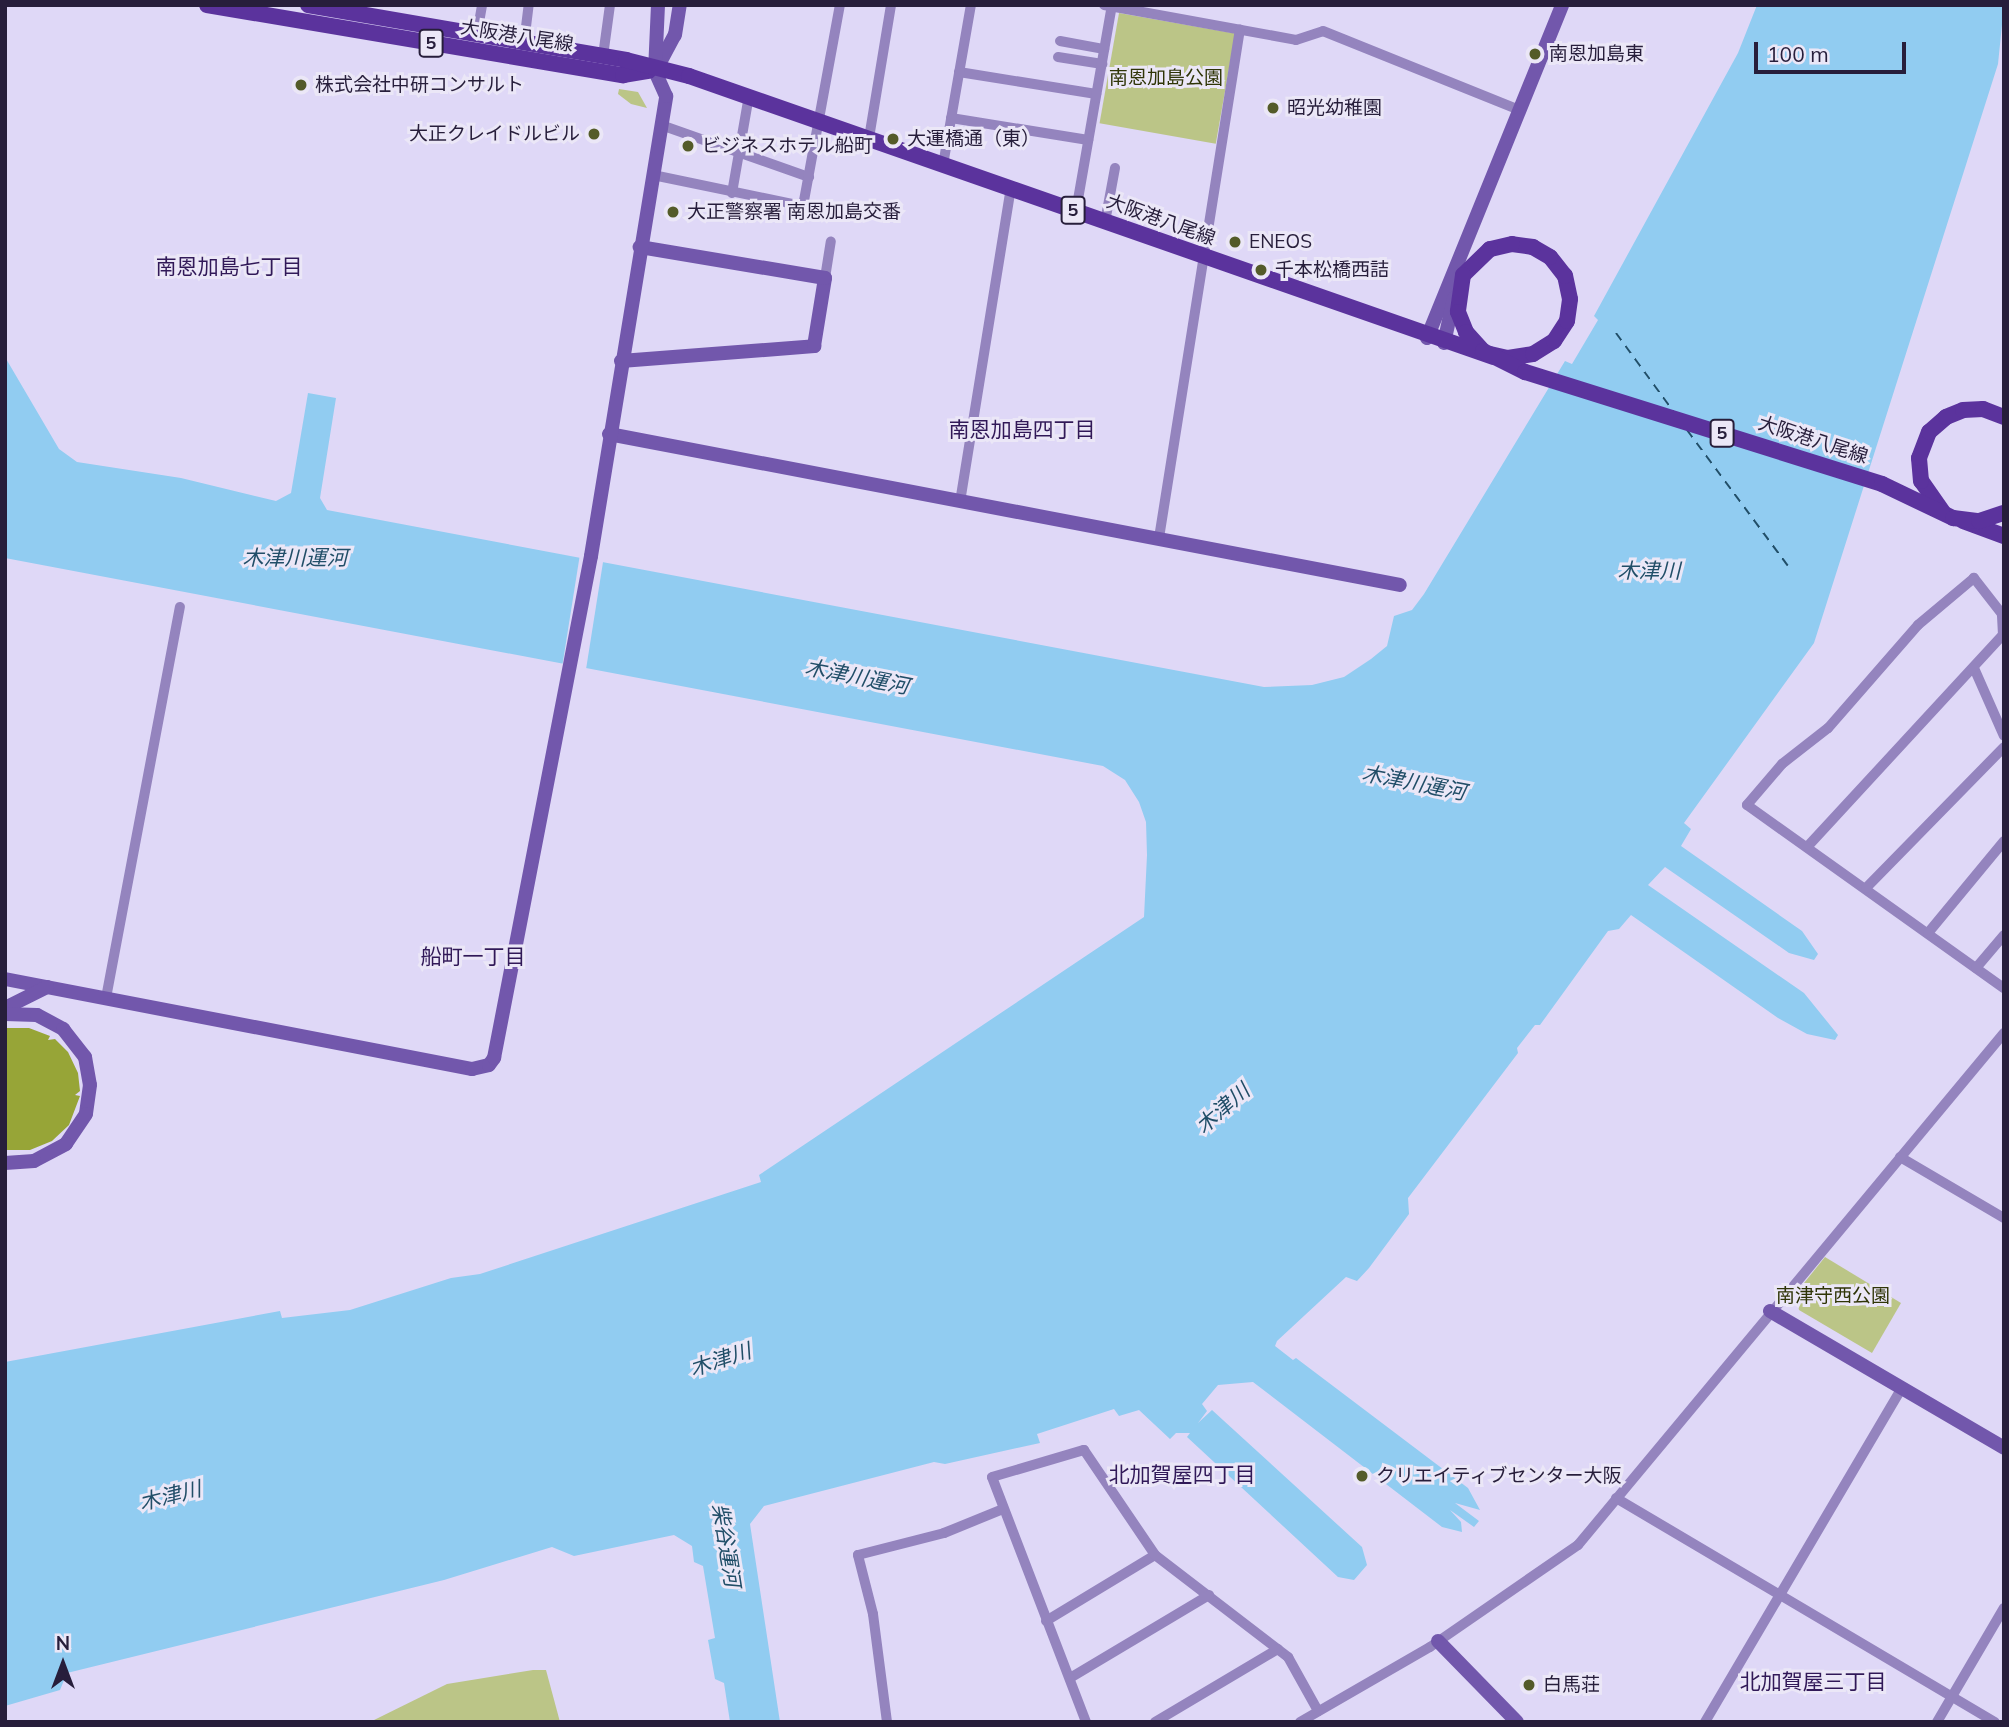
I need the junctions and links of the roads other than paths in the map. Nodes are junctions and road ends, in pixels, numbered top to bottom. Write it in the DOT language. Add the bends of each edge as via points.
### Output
graph roads {
  1 [pos="207,5"];
  2 [pos="308,5"];
  3 [pos="482,5"];
  4 [pos="529,5"];
  5 [pos="610,5"];
  6 [pos="658,5"];
  7 [pos="680,5"];
  8 [pos="840,5"];
  9 [pos="891,5"];
  10 [pos="971,5"];
  11 [pos="1562,5"];
  12 [pos="1109,6"];
  13 [pos="239,8"];
  14 [pos="1240,29"];
  15 [pos="477,34"];
  16 [pos="1060,41"];
  17 [pos="524,43"];
  18 [pos="1104,49"];
  19 [pos="603,56"];
  20 [pos="1058,57"];
  21 [pos="1102,64"];
  22 [pos="655,71"];
  23 [pos="959,72"];
  24 [pos="1096,94"];
  25 [pos="749,96"];
  26 [pos="1520,110"];
  27 [pos="951,118"];
  28 [pos="820,121"];
  29 [pos="661,125"];
  30 [pos="869,138"];
  31 [pos="1088,140"];
  32 [pos="740,152"];
  33 [pos="943,165"];
  34 [pos="1115,168"];
  35 [pos="653,175"];
  36 [pos="809,177"];
  37 [pos="1010,188"];
  38 [pos="732,193"];
  39 [pos="1076,211"];
  40 [pos="1105,222"];
  41 [pos="1469,232"];
  42 [pos="831,241"];
  43 [pos="640,247"];
  44 [pos="1203,257"];
  45 [pos="825,278"];
  46 [pos="1427,338"];
  47 [pos="1444,343"];
  48 [pos="621,361"];
  49 [pos="2004,417"];
  50 [pos="608,434"];
  51 [pos="960,502"];
  52 [pos="2004,513"];
  53 [pos="2004,536"];
  54 [pos="1159,538"];
  55 [pos="1400,585"];
  56 [pos="180,607"];
  57 [pos="1974,668"];
  58 [pos="2004,736"];
  59 [pos="2004,747"];
  60 [pos="2004,841"];
  61 [pos="1808,846"];
  62 [pos="1866,888"];
  63 [pos="1928,933"];
  64 [pos="2004,935"];
  65 [pos="1976,968"];
  66 [pos="5,979"];
  67 [pos="47,987"];
  68 [pos="2004,988"];
  69 [pos="106,998"];
  70 [pos="5,1013"];
  71 [pos="2004,1034"];
  72 [pos="1900,1157"];
  73 [pos="5,1164"];
  74 [pos="2004,1218"];
  75 [pos="1770,1311"];
  76 [pos="1902,1388"];
  77 [pos="2004,1448"];
  78 [pos="1616,1498"];
  79 [pos="1003,1508"];
  80 [pos="1155,1555"];
  81 [pos="1209,1595"];
  82 [pos="1779,1595"];
  83 [pos="2004,1608"];
  84 [pos="1046,1622"];
  85 [pos="1438,1641"];
  86 [pos="1278,1650"];
  87 [pos="1070,1678"];
  88 [pos="1952,1696"];
  89 [pos="1318,1711"];
  90 [pos="887,1722"];
  91 [pos="1086,1722"];
  92 [pos="1155,1722"];
  93 [pos="1300,1722"];
  94 [pos="1517,1722"];
  95 [pos="1706,1722"];
  96 [pos="1937,1722"];
  97 [pos="1995,1722"];
  1 -- 13 [label="main road, 大阪港八尾線 / 5"];
  2 -- 15 [label="main road, 大阪港八尾線 / 5"];
  3 -- 15 [label="street"];
  4 -- 17 [label="street"];
  5 -- 19 [label="street"];
  6 -- 22 [label="street"];
  7 -- 22 [label="street" via="675,36"];
  8 -- 28 [label="street"];
  9 -- 30 [label="street"];
  10 -- 23 [label="street"];
  11 -- 26 [label="street"];
  12 -- 14 [label="street"];
  12 -- 18 [label="street"];
  13 -- 22 [label="main road, 大阪港八尾線 / 5" via="623,75"];
  14 -- 26 [label="street" via="1296,40 1323,31"];
  14 -- 44 [label="street"];
  15 -- 17 [label="main road, 大阪港八尾線 / 5"];
  16 -- 18 [label="street"];
  17 -- 19 [label="main road, 大阪港八尾線 / 5"];
  18 -- 21 [label="street"];
  19 -- 22 [label="main road, 大阪港八尾線 / 5"];
  20 -- 21 [label="street"];
  21 -- 24 [label="street"];
  22 -- 25 [label="main road, 大阪港八尾線 / 5" via="689,76"];
  22 -- 29 [label="street" via="666,93"];
  23 -- 24 [label="street"];
  23 -- 27 [label="street"];
  24 -- 31 [label="street"];
  25 -- 28 [label="main road, 大阪港八尾線 / 5"];
  25 -- 32 [label="street"];
  26 -- 41 [label="street"];
  27 -- 31 [label="street"];
  27 -- 33 [label="street"];
  28 -- 30 [label="main road, 大阪港八尾線 / 5"];
  28 -- 36 [label="street"];
  29 -- 32 [label="street"];
  29 -- 35 [label="street"];
  30 -- 33 [label="main road, 大阪港八尾線 / 5"];
  31 -- 39 [label="street"];
  32 -- 36 [label="street"];
  32 -- 38 [label="street"];
  33 -- 37 [label="main road, 大阪港八尾線 / 5"];
  34 -- 40 [label="street"];
  35 -- 38 [label="street"];
  35 -- 43 [label="street"];
  36 -- 38 [label="street" via="803,206"];
  37 -- 39 [label="main road, 大阪港八尾線 / 5"];
  37 -- 51 [label="street"];
  39 -- 40 [label="main road, 大阪港八尾線 / 5"];
  40 -- 44 [label="main road, 大阪港八尾線 / 5"];
  41 -- 46 [label="street"];
  41 -- 47 [label="street"];
  42 -- 45 [label="street"];
  43 -- 45 [label="street"];
  43 -- 48 [label="street"];
  44 -- 46 [label="main road, 大阪港八尾線 / 5"];
  44 -- 54 [label="street"];
  45 -- 48 [label="street" via="814,346"];
  46 -- 47 [label="main road, 大阪港八尾線 / 5"];
  47 -- 52 [label="main road, 大阪港八尾線 / 5, bridge" via="1488,357 1498,357 1508,358 1543,348 1561,331 1570,305 1564,276 1544,254 1517,245 1490,250 1466,271 1458,295 1463,325 1481,349 1503,357 1508,358 1533,354 1544,349 1554,341 1561,332 1567,321 1570,311 1570,293 1565,276 1559,266 1550,257 1532,247 1512,244 1495,247 1485,252 1477,258 1463,275 1460,283 1457,295 1458,312 1463,326 1466,332 1473,341 1483,351 1489,355 1496,359 1503,363 1882,484 1953,518 1979,521"];
  48 -- 50 [label="street"];
  49 -- 52 [label="main road, 大阪港八尾線 / 5, bridge" via="1975,408 1945,416 1924,439 1918,466 1922,486 1945,513 1973,521"];
  49 -- 53 [label="main road, 大阪港八尾線 / 5, bridge" via="1983,410 1959,411 1941,420 1926,437 1919,458 1921,481 1934,504 1953,517"];
  50 -- 51 [label="street"];
  50 -- 69 [label="street" via="570,671 498,1049 489,1065 472,1069"];
  51 -- 54 [label="street"];
  54 -- 55 [label="street"];
  56 -- 69 [label="street"];
  57 -- 58 [label="street"];
  57 -- 61 [label="street"];
  57 -- 61 [label="street" via="2003,635 2002,614 1974,578 1918,625 1828,728 1782,764 1747,805"];
  59 -- 62 [label="street"];
  60 -- 63 [label="street"];
  61 -- 62 [label="street"];
  62 -- 63 [label="street"];
  63 -- 65 [label="street"];
  64 -- 65 [label="street"];
  65 -- 68 [label="street"];
  66 -- 67 [label="street"];
  67 -- 69 [label="street"];
  67 -- 70 [label="street"];
  70 -- 73 [label="street, bridge" via="36,1017 63,1030 85,1059 90,1086 86,1116 66,1146 34,1163"];
  70 -- 73 [label="street, bridge" via="22,1011 53,1019 73,1035 86,1055 92,1083 88,1112 68,1142 50,1153"];
  71 -- 72 [label="street"];
  72 -- 74 [label="street"];
  72 -- 75 [label="street"];
  75 -- 76 [label="street"];
  75 -- 78 [label="street"];
  76 -- 77 [label="street"];
  76 -- 82 [label="street"];
  78 -- 82 [label="street"];
  78 -- 85 [label="street" via="1573,1549"];
  79 -- 80 [label="street" via="992,1477 1084,1450"];
  79 -- 84 [label="street"];
  79 -- 90 [label="street" via="944,1533 858,1555 873,1614"];
  80 -- 81 [label="street"];
  80 -- 84 [label="street"];
  81 -- 86 [label="street"];
  81 -- 87 [label="street"];
  82 -- 88 [label="street"];
  82 -- 95 [label="street"];
  83 -- 88 [label="street"];
  84 -- 87 [label="street"];
  85 -- 89 [label="street"];
  85 -- 94 [label="street"];
  86 -- 89 [label="street" via="1288,1657"];
  86 -- 92 [label="street"];
  87 -- 91 [label="street"];
  88 -- 96 [label="street"];
  88 -- 97 [label="street"];
  89 -- 93 [label="street"];
}
